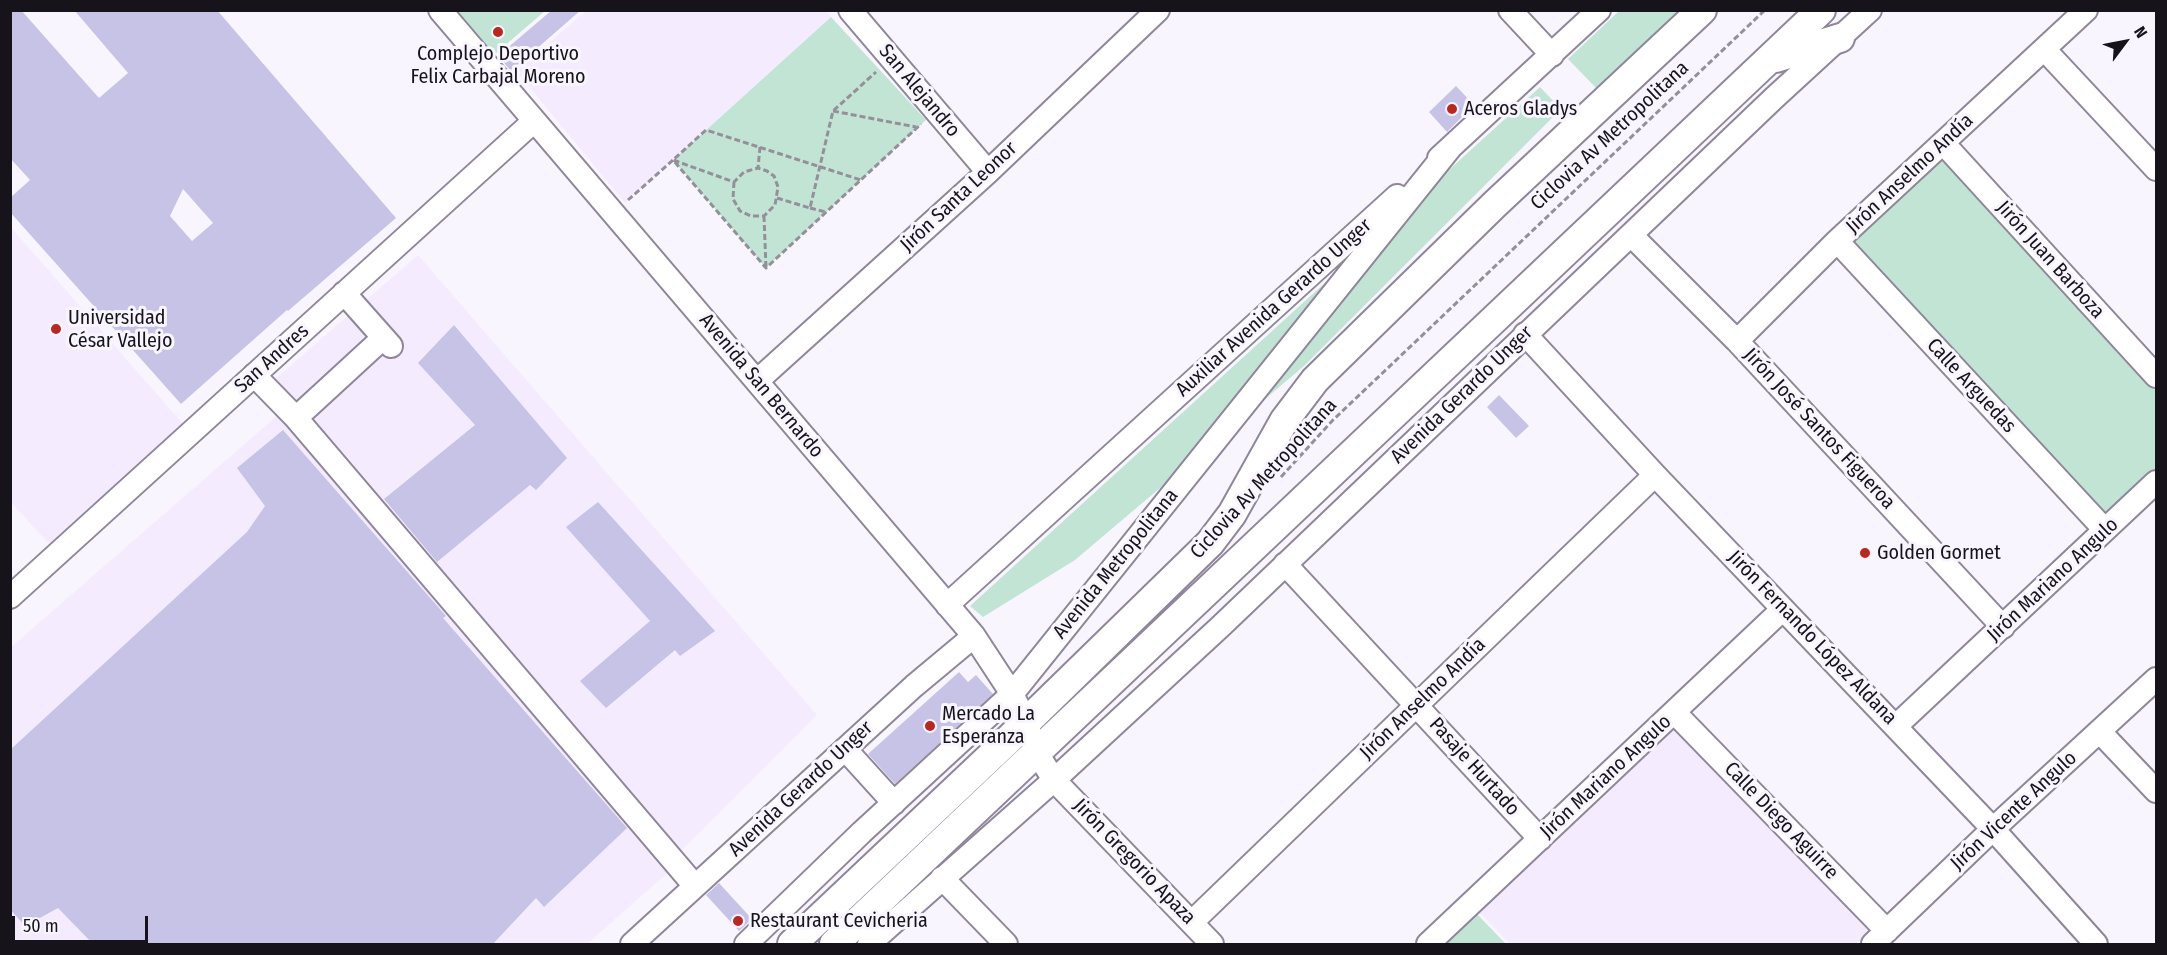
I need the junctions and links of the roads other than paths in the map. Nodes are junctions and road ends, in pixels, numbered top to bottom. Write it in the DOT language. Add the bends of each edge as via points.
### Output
graph roads {
  1 [pos="440,10"];
  2 [pos="850,10"];
  3 [pos="1158,10"];
  4 [pos="1510,10"];
  5 [pos="1599,10"];
  6 [pos="1702,10"];
  7 [pos="1821,10"];
  8 [pos="1870,10"];
  9 [pos="2086,10"];
  10 [pos="1840,38"];
  11 [pos="2044,49"];
  12 [pos="1552,55"];
  13 [pos="1768,60"];
  14 [pos="534,121"];
  15 [pos="1944,144"];
  16 [pos="1450,148"];
  17 [pos="2157,169"];
  18 [pos="988,172"];
  19 [pos="1631,235"];
  20 [pos="1837,241"];
  21 [pos="344,293"];
  22 [pos="1525,334"];
  23 [pos="1737,341"];
  24 [pos="254,375"];
  25 [pos="2157,376"];
  26 [pos="757,381"];
  27 [pos="296,418"];
  28 [pos="1655,475"];
  29 [pos="2157,482"];
  30 [pos="2105,531"];
  31 [pos="1285,564"];
  32 [pos="10,597"];
  33 [pos="947,605"];
  34 [pos="1783,609"];
  35 [pos="2003,627"];
  36 [pos="974,636"];
  37 [pos="2157,679"];
  38 [pos="1012,694"];
  39 [pos="1417,705"];
  40 [pos="1674,712"];
  41 [pos="1026,722"];
  42 [pos="1896,726"];
  43 [pos="2100,732"];
  44 [pos="845,749"];
  45 [pos="1037,753"];
  46 [pos="1054,780"];
  47 [pos="2157,791"];
  48 [pos="894,803"];
  49 [pos="1993,829"];
  50 [pos="1540,839"];
  51 [pos="942,878"];
  52 [pos="695,886"];
  53 [pos="1192,922"];
  54 [pos="1880,938"];
  55 [pos="2090,942"];
  56 [pos="632,945"];
  57 [pos="746,945"];
  58 [pos="792,945"];
  59 [pos="834,945"];
  60 [pos="870,945"];
  61 [pos="1006,945"];
  62 [pos="1212,945"];
  63 [pos="1428,945"];
  1 -- 14 [label="street, Avenida San Bernardo"];
  2 -- 18 [label="street, San Alejandro"];
  3 -- 18 [label="street, Jirón Santa Leonor"];
  4 -- 12 [label="street"];
  5 -- 12 [label="street, Auxiliar Avenida Gerardo Unger"];
  6 -- 41 [label="main road" via="1315,380 1284,421 1232,514 1210,543"];
  7 -- 13 [label="main road, Avenida Gerardo Unger"];
  8 -- 10 [label="street, Avenida Gerardo Unger"];
  9 -- 11 [label="street, Jirón Anselmo Andía"];
  10 -- 13 [label="main road"];
  10 -- 19 [label="street, Avenida Gerardo Unger"];
  11 -- 15 [label="street, Jirón Anselmo Andía"];
  11 -- 17 [label="street"];
  12 -- 16 [label="street, Auxiliar Avenida Gerardo Unger"];
  13 -- 45 [label="main road, Avenida Gerardo Unger"];
  14 -- 21 [label="street, San Andres"];
  14 -- 26 [label="street, Avenida San Bernardo"];
  15 -- 20 [label="street, Jirón Anselmo Andía"];
  15 -- 25 [label="street, Jirón Juan Barboza"];
  16 -- 33 [label="street, Auxiliar Avenida Gerardo Unger"];
  16 -- 38 [label="street, Avenida Metropolitana"];
  18 -- 26 [label="street, Jirón Santa Leonor"];
  19 -- 22 [label="street, Avenida Gerardo Unger"];
  19 -- 23 [label="street, Jirón José Santos Figueroa"];
  20 -- 23 [label="street, Jirón Anselmo Andía"];
  20 -- 30 [label="street, Calle Arguedas"];
  21 -- 24 [label="street, San Andres"];
  21 -- 27 [label="street" via="387,342"];
  22 -- 28 [label="street, Jirón Fernando López Aldana"];
  22 -- 31 [label="street, Avenida Gerardo Unger"];
  23 -- 35 [label="street, Jirón José Santos Figueroa"];
  24 -- 27 [label="street"];
  24 -- 32 [label="street, San Andres"];
  26 -- 33 [label="street, Avenida San Bernardo"];
  27 -- 52 [label="street"];
  28 -- 34 [label="street, Jirón Fernando López Aldana"];
  28 -- 39 [label="street, Jirón Anselmo Andía"];
  29 -- 30 [label="street, Jirón Mariano Angulo"];
  30 -- 35 [label="street, Jirón Mariano Angulo"];
  31 -- 39 [label="street, Pasaje Hurtado"];
  31 -- 46 [label="street, Avenida Gerardo Unger"];
  33 -- 36 [label="street, Avenida San Bernardo"];
  34 -- 40 [label="street, Jirón Mariano Angulo"];
  34 -- 42 [label="street, Jirón Fernando López Aldana"];
  35 -- 42 [label="street, Jirón Mariano Angulo"];
  36 -- 38 [label="street, Avenida San Bernardo"];
  36 -- 44 [label="street, Avenida Gerardo Unger"];
  37 -- 43 [label="street, Jirón Vicente Angulo"];
  38 -- 41 [label="street, Avenida San Bernardo"];
  38 -- 48 [label="street, Avenida Metropolitana"];
  39 -- 50 [label="street, Pasaje Hurtado"];
  39 -- 53 [label="street, Jirón Anselmo Andía"];
  40 -- 50 [label="street, Jirón Mariano Angulo"];
  40 -- 54 [label="street, Calle Diego Aguirre"];
  41 -- 45 [label="street, Avenida San Bernardo"];
  41 -- 58 [label="main road"];
  42 -- 49 [label="street, Jirón Fernando López Aldana"];
  43 -- 47 [label="street"];
  43 -- 49 [label="street, Jirón Vicente Angulo"];
  44 -- 48 [label="street"];
  44 -- 52 [label="street, Avenida Gerardo Unger"];
  45 -- 46 [label="street, Avenida San Bernardo"];
  45 -- 59 [label="main road"];
  46 -- 51 [label="street"];
  46 -- 53 [label="street, Jirón Gregorio Apaza"];
  48 -- 57 [label="street, Avenida Metropolitana"];
  49 -- 54 [label="street, Jirón Vicente Angulo"];
  49 -- 55 [label="street, Jirón Fernando López Aldana"];
  50 -- 63 [label="street, Jirón Mariano Angulo"];
  51 -- 60 [label="street"];
  51 -- 61 [label="street"];
  52 -- 56 [label="street, Avenida Gerardo Unger"];
  53 -- 62 [label="street, Jirón Gregorio Apaza"];
}
